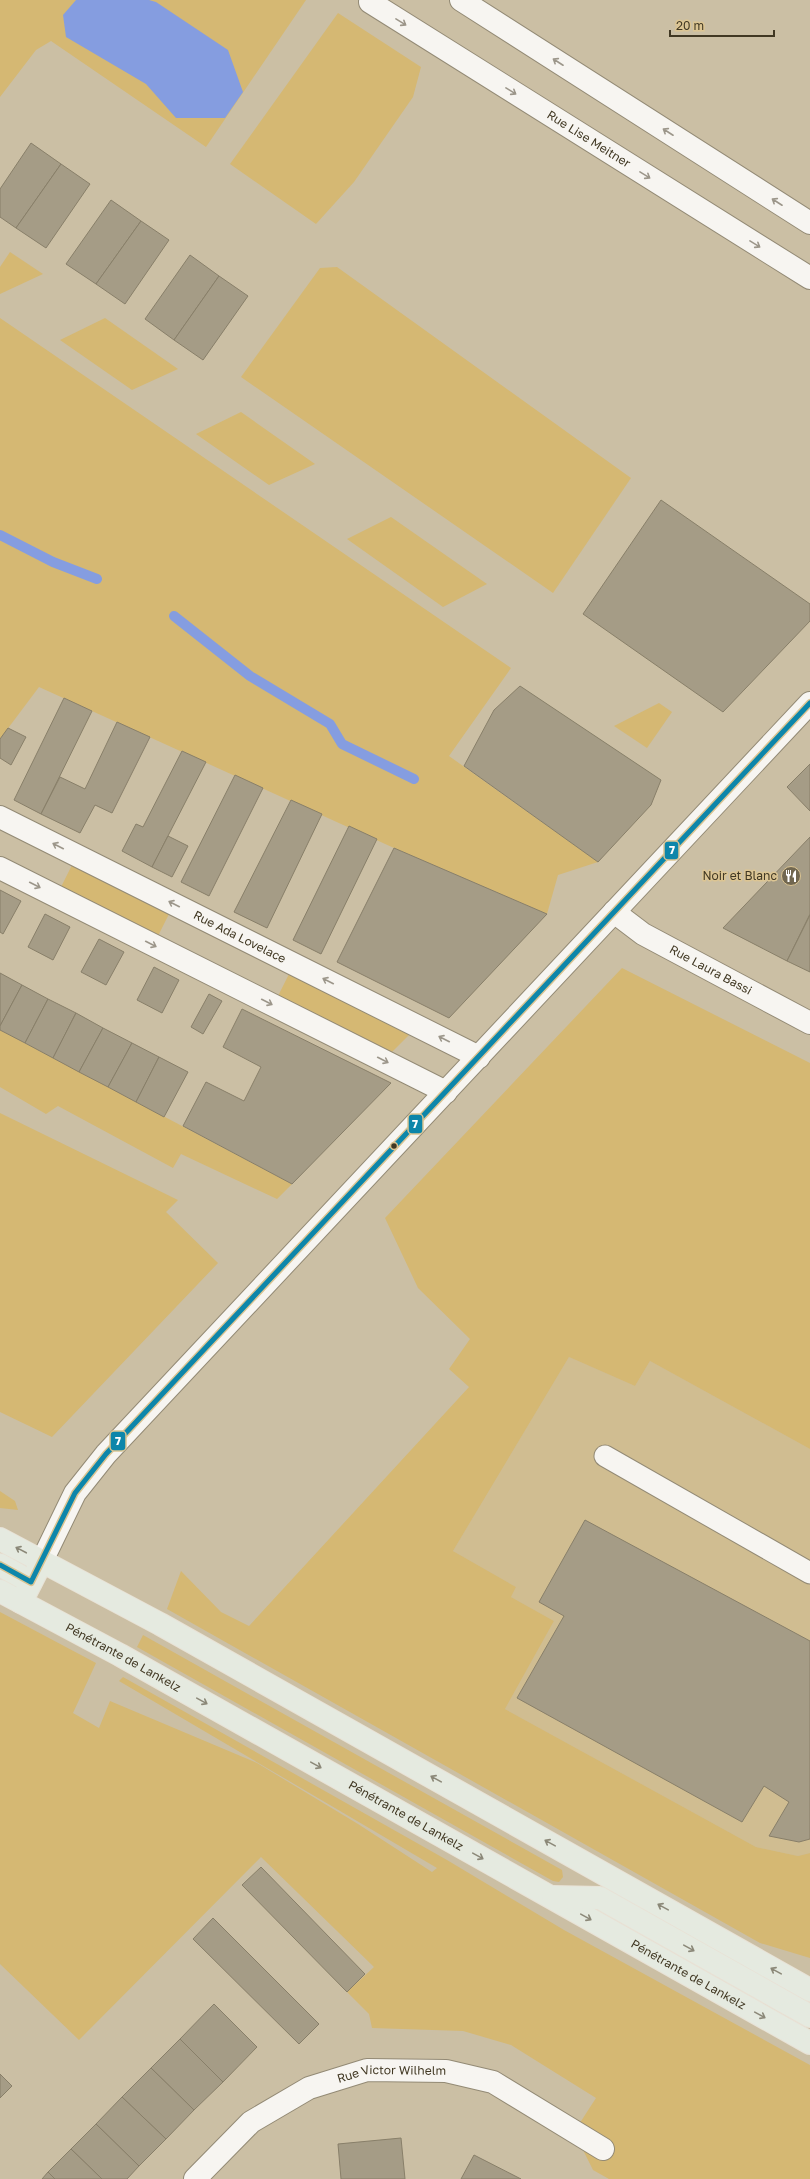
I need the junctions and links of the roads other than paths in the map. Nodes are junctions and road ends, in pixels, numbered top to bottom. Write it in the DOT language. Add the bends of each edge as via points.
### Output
graph roads {
  1 [pos="372,0"];
  2 [pos="461,0"];
  3 [pos="810,223"];
  4 [pos="810,278"];
  5 [pos="810,703"];
  6 [pos="0,817"];
  7 [pos="0,868"];
  8 [pos="614,912"];
  9 [pos="810,1023"];
  10 [pos="479,1057"];
  11 [pos="446,1092"];
  12 [pos="605,1456"];
  13 [pos="0,1539"];
  14 [pos="42,1561"];
  15 [pos="0,1565"];
  16 [pos="810,1573"];
  17 [pos="31,1582"];
  18 [pos="0,1591"];
  19 [pos="20,1602"];
  20 [pos="552,1898"];
  21 [pos="810,1990"];
  22 [pos="810,2016"];
  23 [pos="810,2043"];
  24 [pos="604,2150"];
  25 [pos="195,2179"];
  1 -- 4 [label="street, Rue Lise Meitner, one-way" via="370,2"];
  3 -- 2 [label="street, one-way"];
  5 -- 8 [label="street"];
  10 -- 6 [label="street, Rue Ada Lovelace, one-way"];
  7 -- 11 [label="street, one-way"];
  8 -- 9 [label="street, Rue Laura Bassi" via="643,934"];
  8 -- 10 [label="street"];
  10 -- 11 [label="street"];
  11 -- 14 [label="street" via="106,1454 75,1493"];
  12 -- 16 [label="lane"];
  14 -- 13 [label="main road, one-way"];
  14 -- 17 [label="main road"];
  21 -- 14 [label="main road, one-way" via="160,1624"];
  15 -- 17 [label="main road"];
  17 -- 19 [label="main road"];
  18 -- 19 [label="main road, Pénétrante de Lankelz"];
  19 -- 20 [label="main road, Pénétrante de Lankelz, one-way" via="120,1655"];
  20 -- 22 [label="main road, one-way" via="600,1898"];
  20 -- 23 [label="main road, Pénétrante de Lankelz, one-way"];
  24 -- 25 [label="street, Rue Victor Wilhelm" via="492,2082 446,2070 367,2070 309,2088 251,2122"];
}
